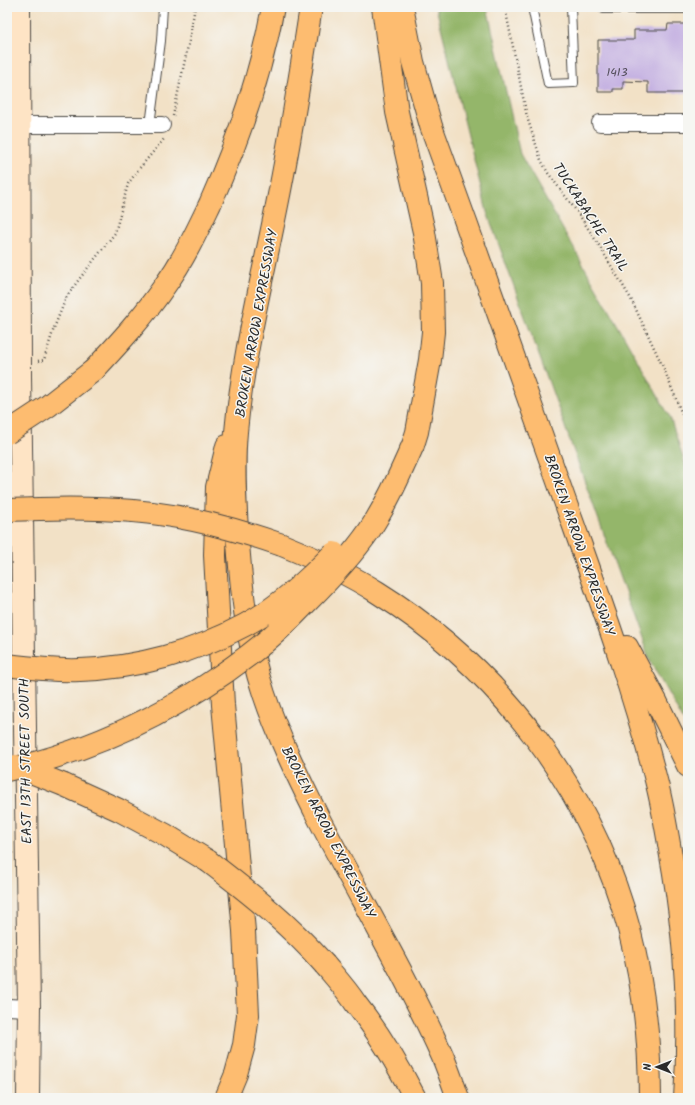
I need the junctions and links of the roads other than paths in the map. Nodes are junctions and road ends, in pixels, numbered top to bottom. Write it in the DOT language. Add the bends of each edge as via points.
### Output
graph roads {
  1 [pos="19,7"];
  2 [pos="163,7"];
  3 [pos="273,7"];
  4 [pos="311,7"];
  5 [pos="383,7"];
  6 [pos="402,7"];
  7 [pos="532,7"];
  8 [pos="571,7"];
  9 [pos="603,9"];
  10 [pos="688,9"];
  11 [pos="600,123"];
  12 [pos="688,123"];
  13 [pos="14,125"];
  14 [pos="163,126"];
  15 [pos="245,363"];
  16 [pos="15,374"];
  17 [pos="7,433"];
  18 [pos="408,444"];
  19 [pos="7,510"];
  20 [pos="599,597"];
  21 [pos="7,665"];
  22 [pos="7,763"];
  23 [pos="688,766"];
  24 [pos="7,770"];
  25 [pos="7,1007"];
  26 [pos="29,1008"];
  27 [pos="28,1098"];
  28 [pos="226,1098"];
  29 [pos="415,1098"];
  30 [pos="458,1098"];
  31 [pos="650,1098"];
  32 [pos="685,1098"];
  1 -- 13 [label="street"];
  2 -- 14 [label="lane"];
  3 -- 17 [label="highway, bridge" via="257,75 228,163 182,259 131,330 94,370 48,406"];
  4 -- 15 [label="highway, BROKEN ARROW EXPRESSWAY" via="279,196"];
  5 -- 18 [label="highway" via="397,112 424,232 432,283 433,332 430,360 424,392"];
  6 -- 20 [label="highway, BROKEN ARROW EXPRESSWAY" via="413,62 431,126"];
  7 -- 8 [label="lane" via="548,84 574,83"];
  9 -- 10 [label="lane"];
  11 -- 12 [label="street"];
  13 -- 14 [label="street"];
  13 -- 16 [label="street, EAST 13TH STREET SOUTH"];
  15 -- 28 [label="highway" via="217,487 215,548 223,705 244,931 248,1015 244,1045"];
  15 -- 30 [label="highway, BROKEN ARROW EXPRESSWAY" via="236,434 236,504 241,577 255,663 292,764 422,1014 443,1057"];
  16 -- 26 [label="street, EAST 13TH STREET SOUTH"];
  18 -- 21 [label="highway, bridge" via="396,459 368,509 335,552 288,596 245,625 202,645 141,663 79,670"];
  18 -- 24 [label="highway, bridge" via="399,476 368,531 321,588 250,655 158,715 98,743"];
  19 -- 31 [label="highway, bridge" via="77,508 134,511 174,516 250,534 296,551 378,592 427,626 476,669 526,724 542,746 583,812 599,844 627,921 635,952 646,1031"];
  20 -- 23 [label="highway"];
  20 -- 32 [label="highway, BROKEN ARROW EXPRESSWAY" via="634,701 657,781 676,878 684,944 687,1014"];
  22 -- 29 [label="highway, bridge" via="64,785 164,834 208,861 249,892 303,941 356,1003 378,1034"];
  25 -- 26 [label="street"];
  26 -- 27 [label="street, EAST 13TH STREET SOUTH"];
}
